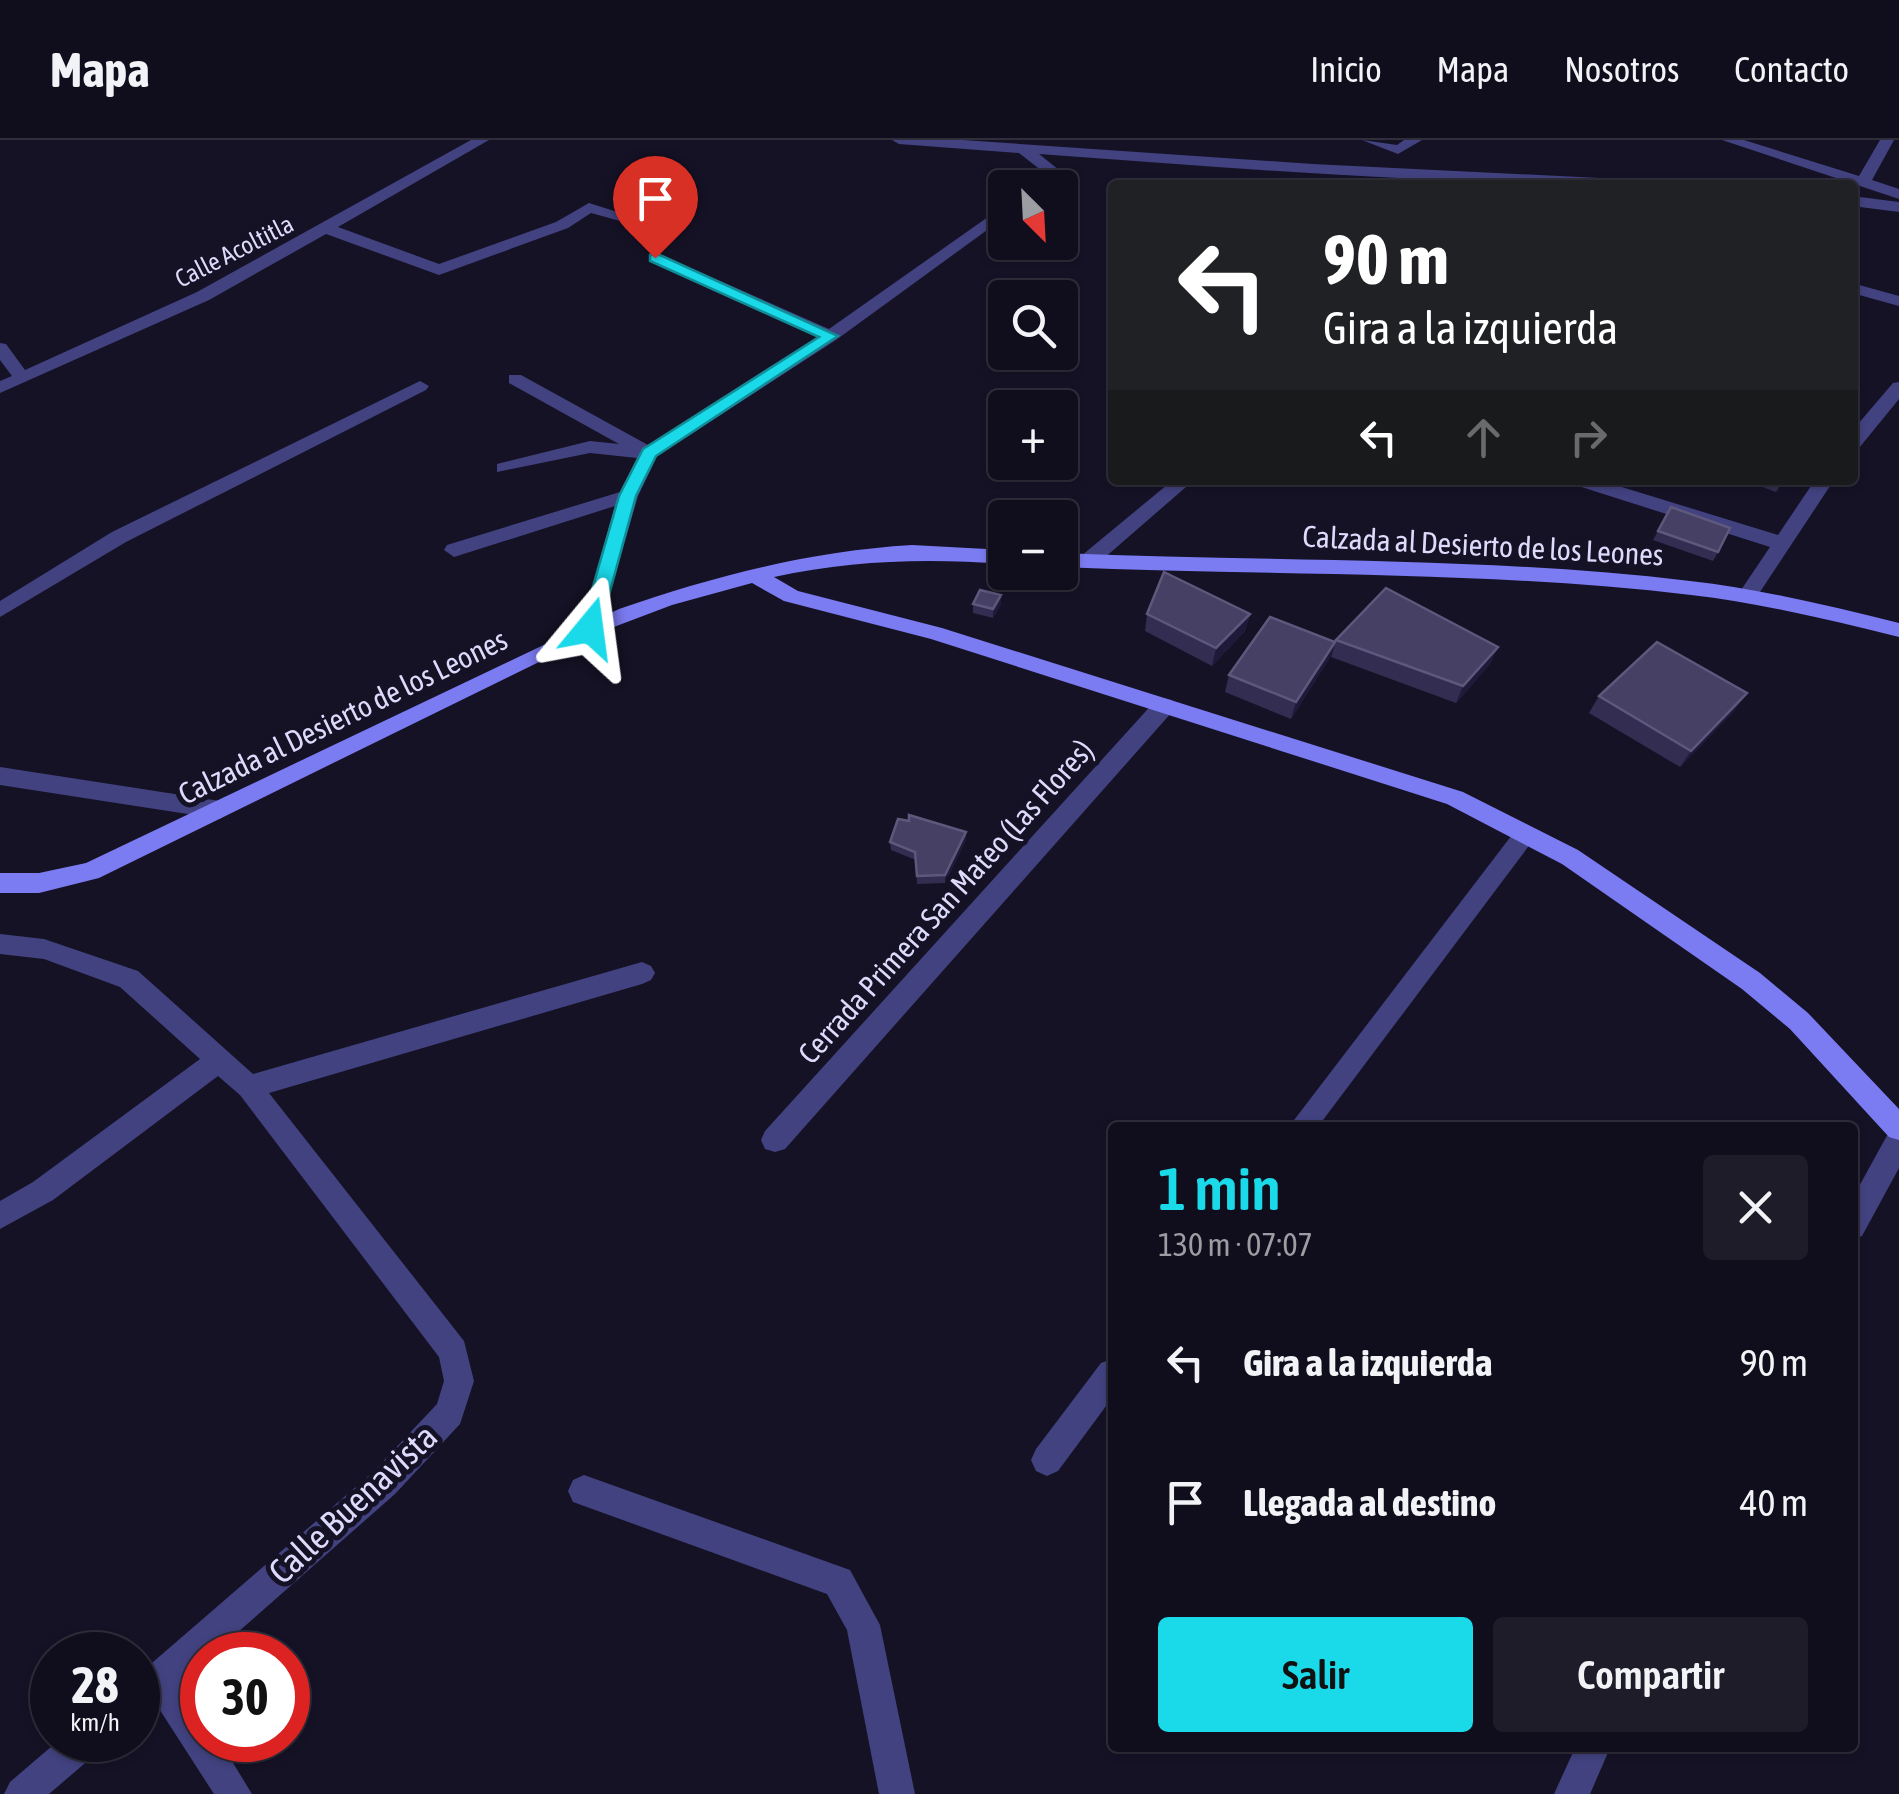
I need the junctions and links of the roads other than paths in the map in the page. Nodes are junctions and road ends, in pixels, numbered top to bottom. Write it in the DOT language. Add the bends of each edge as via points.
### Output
graph roads {
  1 [pos="482,140"];
  2 [pos="899,140"];
  3 [pos="1369,140"];
  4 [pos="1415,140"];
  5 [pos="1729,140"];
  6 [pos="1887,140"];
  7 [pos="1020,147"];
  8 [pos="1398,150"];
  9 [pos="1052,170"];
  10 [pos="1436,176"];
  11 [pos="1480,177"];
  12 [pos="1488,180"];
  13 [pos="1540,180"];
  14 [pos="1864,181"];
  15 [pos="1899,194"];
  16 [pos="1858,201"];
  17 [pos="1899,207"];
  18 [pos="988,222"];
  19 [pos="330,229"];
  20 [pos="636,229"];
  21 [pos="655,258"];
  22 [pos="1858,290"];
  23 [pos="1899,301"];
  24 [pos="830,336"];
  25 [pos="0,348"];
  26 [pos="514,378"];
  27 [pos="23,379"];
  28 [pos="420,386"];
  29 [pos="1899,387"];
  30 [pos="0,388"];
  31 [pos="1858,437"];
  32 [pos="649,453"];
  33 [pos="504,468"];
  34 [pos="1179,485"];
  35 [pos="1595,485"];
  36 [pos="1822,485"];
  37 [pos="628,496"];
  38 [pos="1783,544"];
  39 [pos="454,550"];
  40 [pos="988,556"];
  41 [pos="1078,561"];
  42 [pos="1088,562"];
  43 [pos="758,577"];
  44 [pos="1750,594"];
  45 [pos="0,610"];
  46 [pos="590,628"];
  47 [pos="1899,630"];
  48 [pos="1164,706"];
  49 [pos="0,776"];
  50 [pos="220,810"];
  51 [pos="1526,834"];
  52 [pos="0,883"];
  53 [pos="0,944"];
  54 [pos="642,973"];
  55 [pos="220,1060"];
  56 [pos="249,1087"];
  57 [pos="1306,1122"];
  58 [pos="1899,1128"];
  59 [pos="776,1140"];
  60 [pos="1899,1141"];
  61 [pos="0,1216"];
  62 [pos="1858,1216"];
  63 [pos="1108,1379"];
  64 [pos="1046,1460"];
  65 [pos="584,1491"];
  66 [pos="160,1678"];
  67 [pos="160,1703"];
  68 [pos="1591,1752"];
  69 [pos="60,1762"];
  70 [pos="22,1794"];
  71 [pos="234,1794"];
  72 [pos="898,1794"];
  73 [pos="1572,1794"];
  1 -- 19 [label="street, Calle Acoltitla"];
  2 -- 7 [label="street"];
  3 -- 8 [label="street"];
  4 -- 8 [label="street"];
  5 -- 14 [label="street"];
  6 -- 14 [label="street"];
  7 -- 9 [label="street"];
  7 -- 10 [label="street"];
  8 -- 10 [label="street"];
  10 -- 11 [label="street"];
  11 -- 12 [label="street"];
  11 -- 13 [label="street"];
  14 -- 15 [label="street"];
  16 -- 17 [label="street"];
  18 -- 24 [label="street"];
  19 -- 20 [label="street" via="439,270 562,225 590,208 641,222"];
  19 -- 27 [label="street, Calle Acoltitla"];
  21 -- 24 [label="street"];
  22 -- 23 [label="street"];
  24 -- 32 [label="street"];
  25 -- 27 [label="street"];
  26 -- 32 [label="street"];
  27 -- 30 [label="street, Calle Acoltitla"];
  28 -- 45 [label="street" via="119,537"];
  29 -- 31 [label="street"];
  32 -- 33 [label="street" via="590,448"];
  32 -- 37 [label="street"];
  34 -- 42 [label="street"];
  35 -- 38 [label="street"];
  36 -- 38 [label="street"];
  37 -- 39 [label="street"];
  37 -- 46 [label="street"];
  38 -- 44 [label="street"];
  40 -- 43 [label="street, Calzada al Desierto de los Leones" via="868,554"];
  41 -- 42 [label="street, Calzada al Desierto de los Leones"];
  42 -- 44 [label="street, Calzada al Desierto de los Leones" via="1628,581"];
  43 -- 46 [label="street, Calzada al Desierto de los Leones"];
  43 -- 48 [label="street" via="791,596 935,633"];
  44 -- 47 [label="street, Calzada al Desierto de los Leones"];
  46 -- 50 [label="street, Calzada al Desierto de los Leones"];
  48 -- 51 [label="street" via="1455,798"];
  48 -- 59 [label="street, Cerrada Primera San Mateo (Las Flores)"];
  49 -- 50 [label="street"];
  50 -- 52 [label="street, Calzada al Desierto de los Leones" via="67,879"];
  51 -- 57 [label="street"];
  51 -- 58 [label="street" via="1751,981 1800,1021"];
  53 -- 55 [label="street, Calle Buenavista" via="44,948 129,979"];
  54 -- 56 [label="street"];
  55 -- 56 [label="street, Calle Buenavista"];
  55 -- 61 [label="street"];
  56 -- 66 [label="street, Calle Buenavista" via="453,1351 459,1381 449,1413 384,1484"];
  60 -- 62 [label="street"];
  63 -- 64 [label="street"];
  65 -- 72 [label="street" via="838,1582 864,1625"];
  67 -- 71 [label="street"];
  68 -- 73 [label="street"];
  69 -- 70 [label="street"];
}
